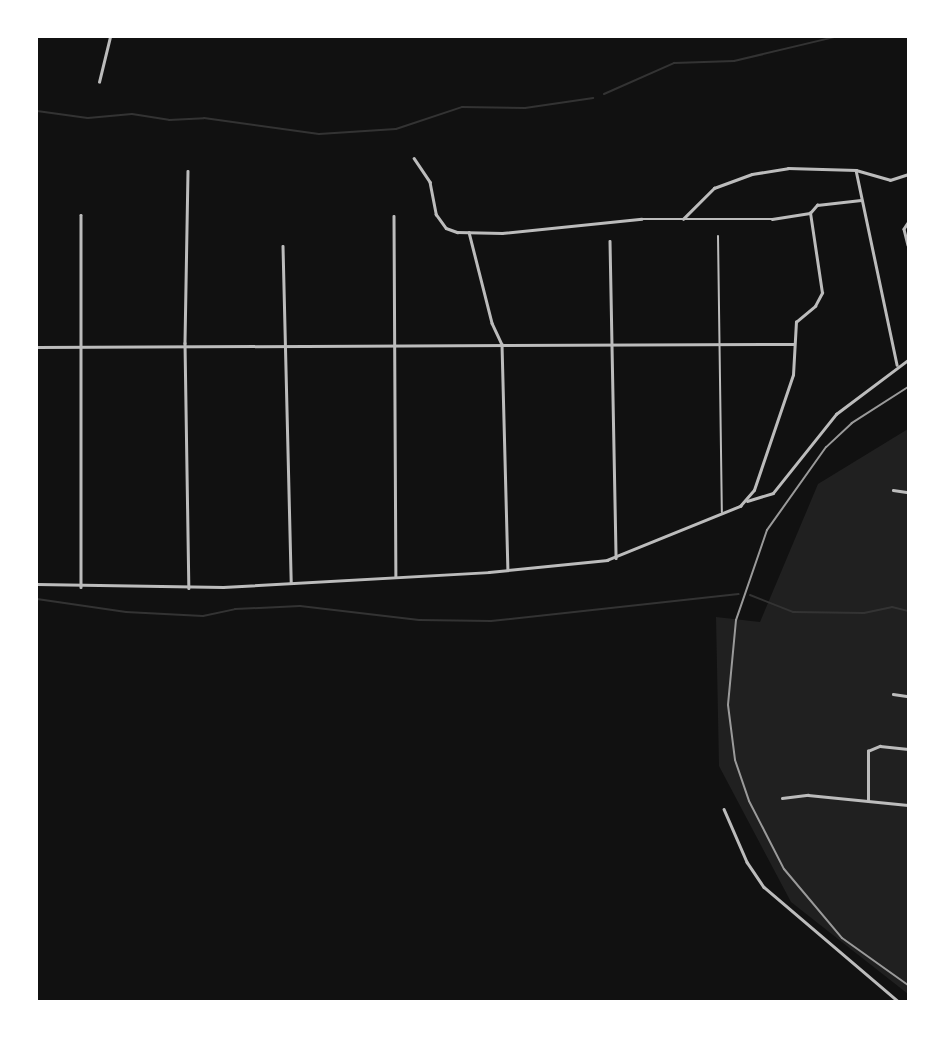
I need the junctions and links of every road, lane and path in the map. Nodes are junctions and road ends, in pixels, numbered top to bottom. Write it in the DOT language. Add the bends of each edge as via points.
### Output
graph roads {
  1 [pos="110,37"];
  2 [pos="99,82"];
  3 [pos="414,158"];
  4 [pos="856,170"];
  5 [pos="188,171"];
  6 [pos="908,174"];
  7 [pos="861,200"];
  8 [pos="810,214"];
  9 [pos="81,215"];
  10 [pos="394,216"];
  11 [pos="682,219"];
  12 [pos="908,223"];
  13 [pos="469,232"];
  14 [pos="718,236"];
  15 [pos="610,241"];
  16 [pos="908,245"];
  17 [pos="283,246"];
  18 [pos="184,343"];
  19 [pos="613,343"];
  20 [pos="718,343"];
  21 [pos="502,344"];
  22 [pos="793,344"];
  23 [pos="82,345"];
  24 [pos="395,346"];
  25 [pos="37,347"];
  26 [pos="289,347"];
  27 [pos="908,360"];
  28 [pos="897,365"];
  29 [pos="893,490"];
  30 [pos="908,492"];
  31 [pos="747,501"];
  32 [pos="722,513"];
  33 [pos="616,558"];
  34 [pos="508,569"];
  35 [pos="396,577"];
  36 [pos="291,583"];
  37 [pos="37,584"];
  38 [pos="81,587"];
  39 [pos="189,588"];
  40 [pos="893,694"];
  41 [pos="908,696"];
  42 [pos="908,749"];
  43 [pos="782,798"];
  44 [pos="868,801"];
  45 [pos="908,805"];
  46 [pos="724,809"];
  47 [pos="898,1001"];
  1 -- 2 [label="street"];
  3 -- 13 [label="street" via="430,182 439,220 451,231"];
  4 -- 6 [label="street" via="890,180"];
  4 -- 7 [label="street"];
  4 -- 11 [label="street" via="788,168 752,174 714,188"];
  5 -- 18 [label="street"];
  7 -- 8 [label="street" via="817,205"];
  7 -- 28 [label="street"];
  8 -- 11 [label="street"];
  8 -- 22 [label="street" via="823,286 815,306 796,322"];
  9 -- 23 [label="street"];
  10 -- 24 [label="street"];
  11 -- 13 [label="street"];
  12 -- 16 [label="street" via="904,229"];
  13 -- 21 [label="street" via="492,323"];
  14 -- 20 [label="lane"];
  15 -- 19 [label="street"];
  17 -- 26 [label="street"];
  18 -- 23 [label="street"];
  18 -- 26 [label="street"];
  18 -- 39 [label="street"];
  19 -- 20 [label="street"];
  19 -- 21 [label="street"];
  19 -- 33 [label="street"];
  20 -- 22 [label="street"];
  20 -- 32 [label="lane"];
  21 -- 24 [label="street"];
  21 -- 34 [label="street"];
  22 -- 31 [label="street" via="793,375"];
  23 -- 25 [label="street"];
  23 -- 38 [label="street"];
  24 -- 26 [label="street"];
  24 -- 35 [label="street"];
  26 -- 36 [label="street"];
  27 -- 28 [label="street"];
  28 -- 31 [label="street" via="836,414 779,488 763,499"];
  29 -- 30 [label="street"];
  31 -- 32 [label="street"];
  32 -- 33 [label="street"];
  33 -- 34 [label="street"];
  34 -- 35 [label="street"];
  35 -- 36 [label="street"];
  36 -- 39 [label="street"];
  37 -- 38 [label="street"];
  38 -- 39 [label="street"];
  40 -- 41 [label="street"];
  42 -- 44 [label="street" via="880,746 868,751"];
  43 -- 44 [label="street" via="808,795"];
  44 -- 45 [label="street"];
  46 -- 47 [label="street" via="764,887"];
}
